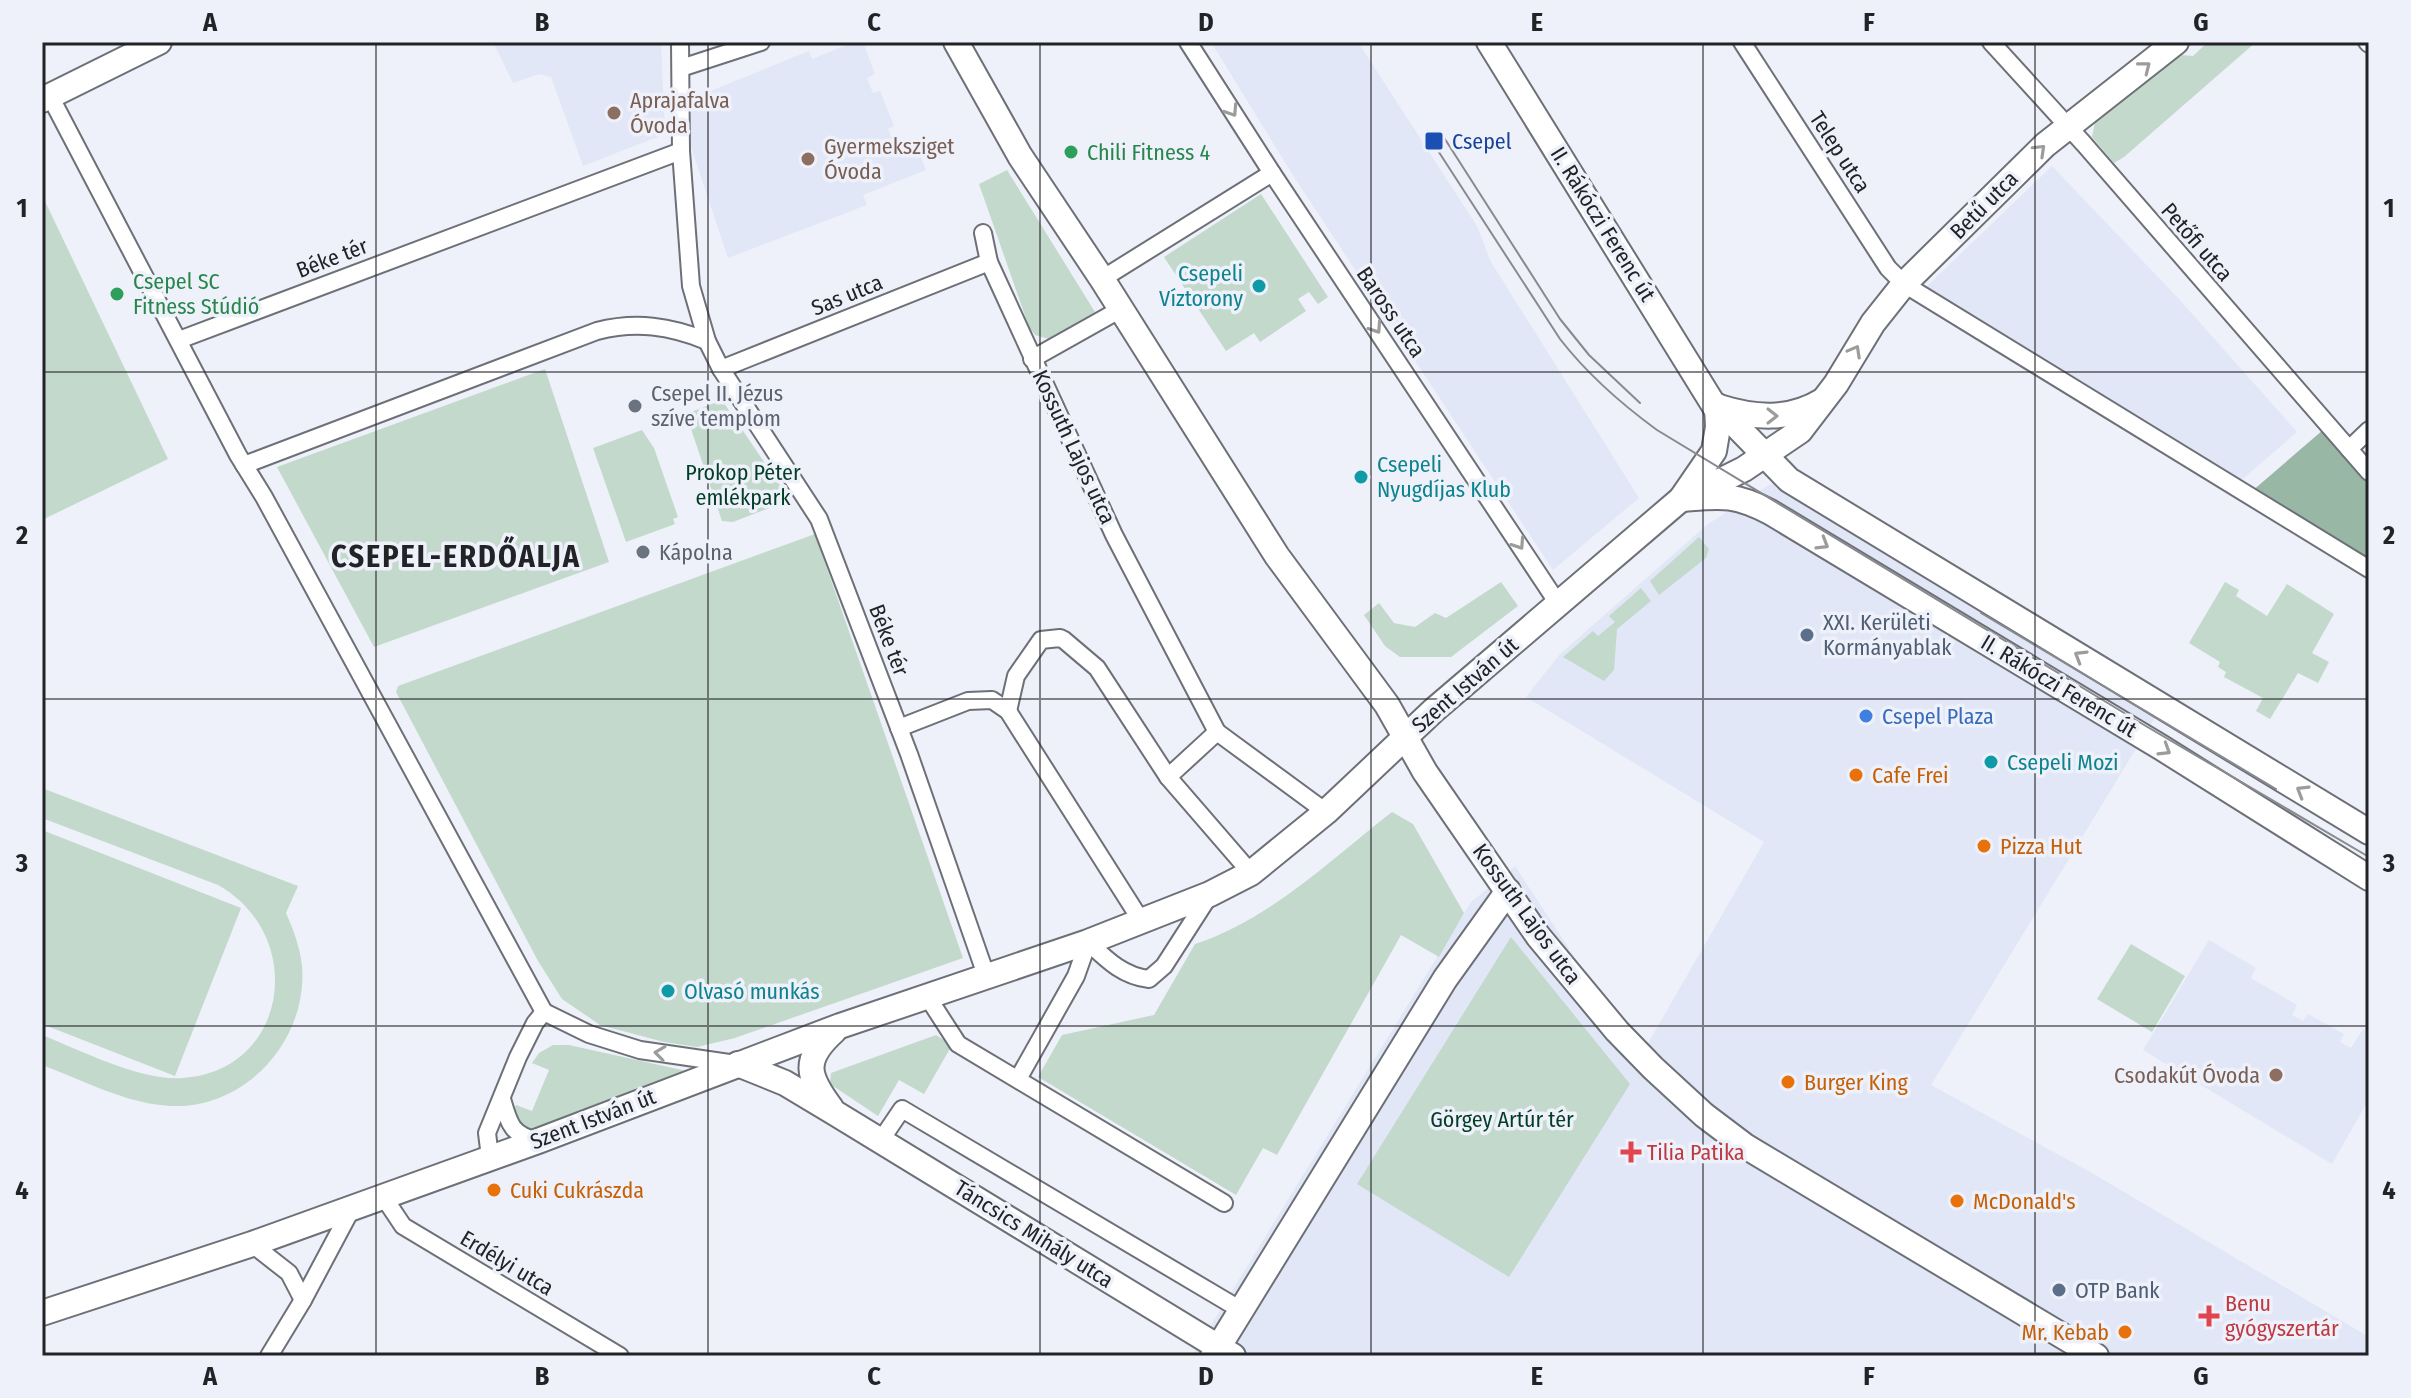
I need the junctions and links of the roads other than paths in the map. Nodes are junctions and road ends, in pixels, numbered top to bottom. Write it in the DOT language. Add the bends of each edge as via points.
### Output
graph roads {
  1 [pos="159,42"];
  2 [pos="680,42"];
  3 [pos="761,42"];
  4 [pos="956,42"];
  5 [pos="1188,42"];
  6 [pos="1489,42"];
  7 [pos="1742,42"];
  8 [pos="1991,42"];
  9 [pos="2176,42"];
  10 [pos="681,68"];
  11 [pos="46,98"];
  12 [pos="2067,126"];
  13 [pos="681,151"];
  14 [pos="1272,173"];
  15 [pos="983,233"];
  16 [pos="989,262"];
  17 [pos="1102,279"];
  18 [pos="1904,284"];
  19 [pos="1121,309"];
  20 [pos="179,340"];
  21 [pos="707,341"];
  22 [pos="1032,359"];
  23 [pos="721,369"];
  24 [pos="1825,399"];
  25 [pos="1717,406"];
  26 [pos="2369,430"];
  27 [pos="1800,431"];
  28 [pos="2349,449"];
  29 [pos="1754,462"];
  30 [pos="244,465"];
  31 [pos="2369,472"];
  32 [pos="1815,496"];
  33 [pos="1681,499"];
  34 [pos="1755,505"];
  35 [pos="2369,569"];
  36 [pos="1559,605"];
  37 [pos="1008,711"];
  38 [pos="899,728"];
  39 [pos="1217,732"];
  40 [pos="1405,738"];
  41 [pos="1168,777"];
  42 [pos="1326,812"];
  43 [pos="2369,832"];
  44 [pos="1251,873"];
  45 [pos="2369,878"];
  46 [pos="1508,891"];
  47 [pos="1210,894"];
  48 [pos="1142,922"];
  49 [pos="1088,942"];
  50 [pos="986,975"];
  51 [pos="927,996"];
  52 [pos="544,1012"];
  53 [pos="840,1026"];
  54 [pos="738,1064"];
  55 [pos="1018,1079"];
  56 [pos="502,1099"];
  57 [pos="835,1113"];
  58 [pos="881,1140"];
  59 [pos="538,1141"];
  60 [pos="490,1157"];
  61 [pos="383,1196"];
  62 [pos="1224,1203"];
  63 [pos="352,1208"];
  64 [pos="252,1244"];
  65 [pos="303,1300"];
  66 [pos="1241,1310"];
  67 [pos="42,1313"];
  68 [pos="1222,1353"];
  69 [pos="269,1356"];
  70 [pos="620,1356"];
  71 [pos="2096,1356"];
  1 -- 11 [label="street"];
  2 -- 10 [label="street, Béke tér"];
  3 -- 10 [label="street"];
  4 -- 17 [label="street, Kossuth Lajos utca" via="1020,156"];
  5 -- 14 [label="street, Baross utca, one-way"];
  6 -- 25 [label="street, II. Rákóczi Ferenc út"];
  7 -- 18 [label="street, Telep utca" via="1888,268"];
  8 -- 12 [label="street, Petőfi utca"];
  12 -- 9 [label="street, Betű utca, one-way"];
  10 -- 13 [label="street, Béke tér"];
  11 -- 20 [label="street"];
  18 -- 12 [label="street, Betű utca, one-way"];
  12 -- 28 [label="street, Petőfi utca"];
  13 -- 20 [label="street, Béke tér"];
  13 -- 21 [label="street, Béke tér" via="691,286"];
  14 -- 17 [label="street"];
  14 -- 36 [label="street, Baross utca, one-way"];
  15 -- 16 [label="street, Kossuth Lajos utca"];
  16 -- 22 [label="street, Kossuth Lajos utca"];
  16 -- 23 [label="street, Sas utca"];
  17 -- 19 [label="street, Kossuth Lajos utca"];
  24 -- 18 [label="street, Betű utca, one-way" via="1861,339"];
  18 -- 35 [label="street"];
  19 -- 22 [label="street, Kossuth Lajos utca"];
  19 -- 40 [label="street, Kossuth Lajos utca" via="1277,556 1387,705"];
  20 -- 30 [label="street"];
  21 -- 23 [label="street, Béke tér"];
  21 -- 30 [label="street" via="650,324 597,331"];
  22 -- 39 [label="street, Kossuth Lajos utca" via="1114,535"];
  23 -- 38 [label="street, Béke tér" via="819,519"];
  25 -- 24 [label="street, one-way" via="1757,416 1789,415"];
  24 -- 27 [label="street, Betű utca"];
  25 -- 29 [label="street, II. Rákóczi Ferenc út"];
  25 -- 33 [label="street, Szent István út" via="1714,451"];
  26 -- 28 [label="street"];
  27 -- 29 [label="street, Betű utca"];
  27 -- 32 [label="street" via="1796,461"];
  28 -- 31 [label="street, Petőfi utca"];
  29 -- 32 [label="street, II. Rákóczi Ferenc út"];
  29 -- 33 [label="street, Szent István út"];
  29 -- 34 [label="street, II. Rákóczi Ferenc út"];
  30 -- 52 [label="street"];
  43 -- 32 [label="street, II. Rákóczi Ferenc út, one-way"];
  33 -- 34 [label="street" via="1725,495"];
  33 -- 36 [label="street, Szent István út"];
  34 -- 45 [label="street, II. Rákóczi Ferenc út, one-way"];
  36 -- 40 [label="street, Szent István út"];
  37 -- 38 [label="street" via="992,700 968,701"];
  37 -- 41 [label="street" via="1016,676 1032,651 1041,640 1060,638 1097,668"];
  37 -- 48 [label="street"];
  38 -- 50 [label="street, Béke tér"];
  39 -- 41 [label="street"];
  39 -- 42 [label="street"];
  40 -- 42 [label="street, Szent István út"];
  40 -- 46 [label="street, Kossuth Lajos utca"];
  41 -- 44 [label="street"];
  42 -- 44 [label="street, Szent István út"];
  44 -- 47 [label="street, Szent István út"];
  46 -- 66 [label="street" via="1445,979"];
  46 -- 71 [label="street, Kossuth Lajos utca" via="1617,1031 1704,1115 1745,1146"];
  47 -- 48 [label="street, Szent István út"];
  47 -- 49 [label="street" via="1164,966 1149,979 1110,963"];
  48 -- 49 [label="street, Szent István út"];
  49 -- 50 [label="street, Szent István út"];
  49 -- 55 [label="street" via="1076,976"];
  50 -- 51 [label="street, Szent István út"];
  51 -- 53 [label="street, Szent István út"];
  51 -- 55 [label="street" via="958,1044"];
  54 -- 52 [label="street, one-way" via="640,1050"];
  52 -- 56 [label="street"];
  53 -- 54 [label="street, Szent István út"];
  53 -- 57 [label="street, Táncsics Mihály utca" via="820,1044 810,1065 815,1086"];
  54 -- 57 [label="street, Táncsics Mihály utca" via="785,1083"];
  54 -- 59 [label="street, Szent István út"];
  55 -- 62 [label="street"];
  56 -- 59 [label="street" via="520,1137"];
  56 -- 60 [label="street" via="487,1133"];
  57 -- 58 [label="street, Táncsics Mihály utca"];
  58 -- 66 [label="street" via="902,1109"];
  58 -- 68 [label="street, Táncsics Mihály utca"];
  59 -- 60 [label="street, Szent István út"];
  60 -- 61 [label="street, Szent István út"];
  61 -- 63 [label="street, Szent István út"];
  61 -- 70 [label="street, Erdélyi utca" via="403,1226"];
  63 -- 64 [label="street, Szent István út"];
  63 -- 65 [label="street"];
  64 -- 65 [label="street" via="289,1273"];
  64 -- 67 [label="street, Szent István út"];
  65 -- 69 [label="street"];
  66 -- 68 [label="street"];
}
